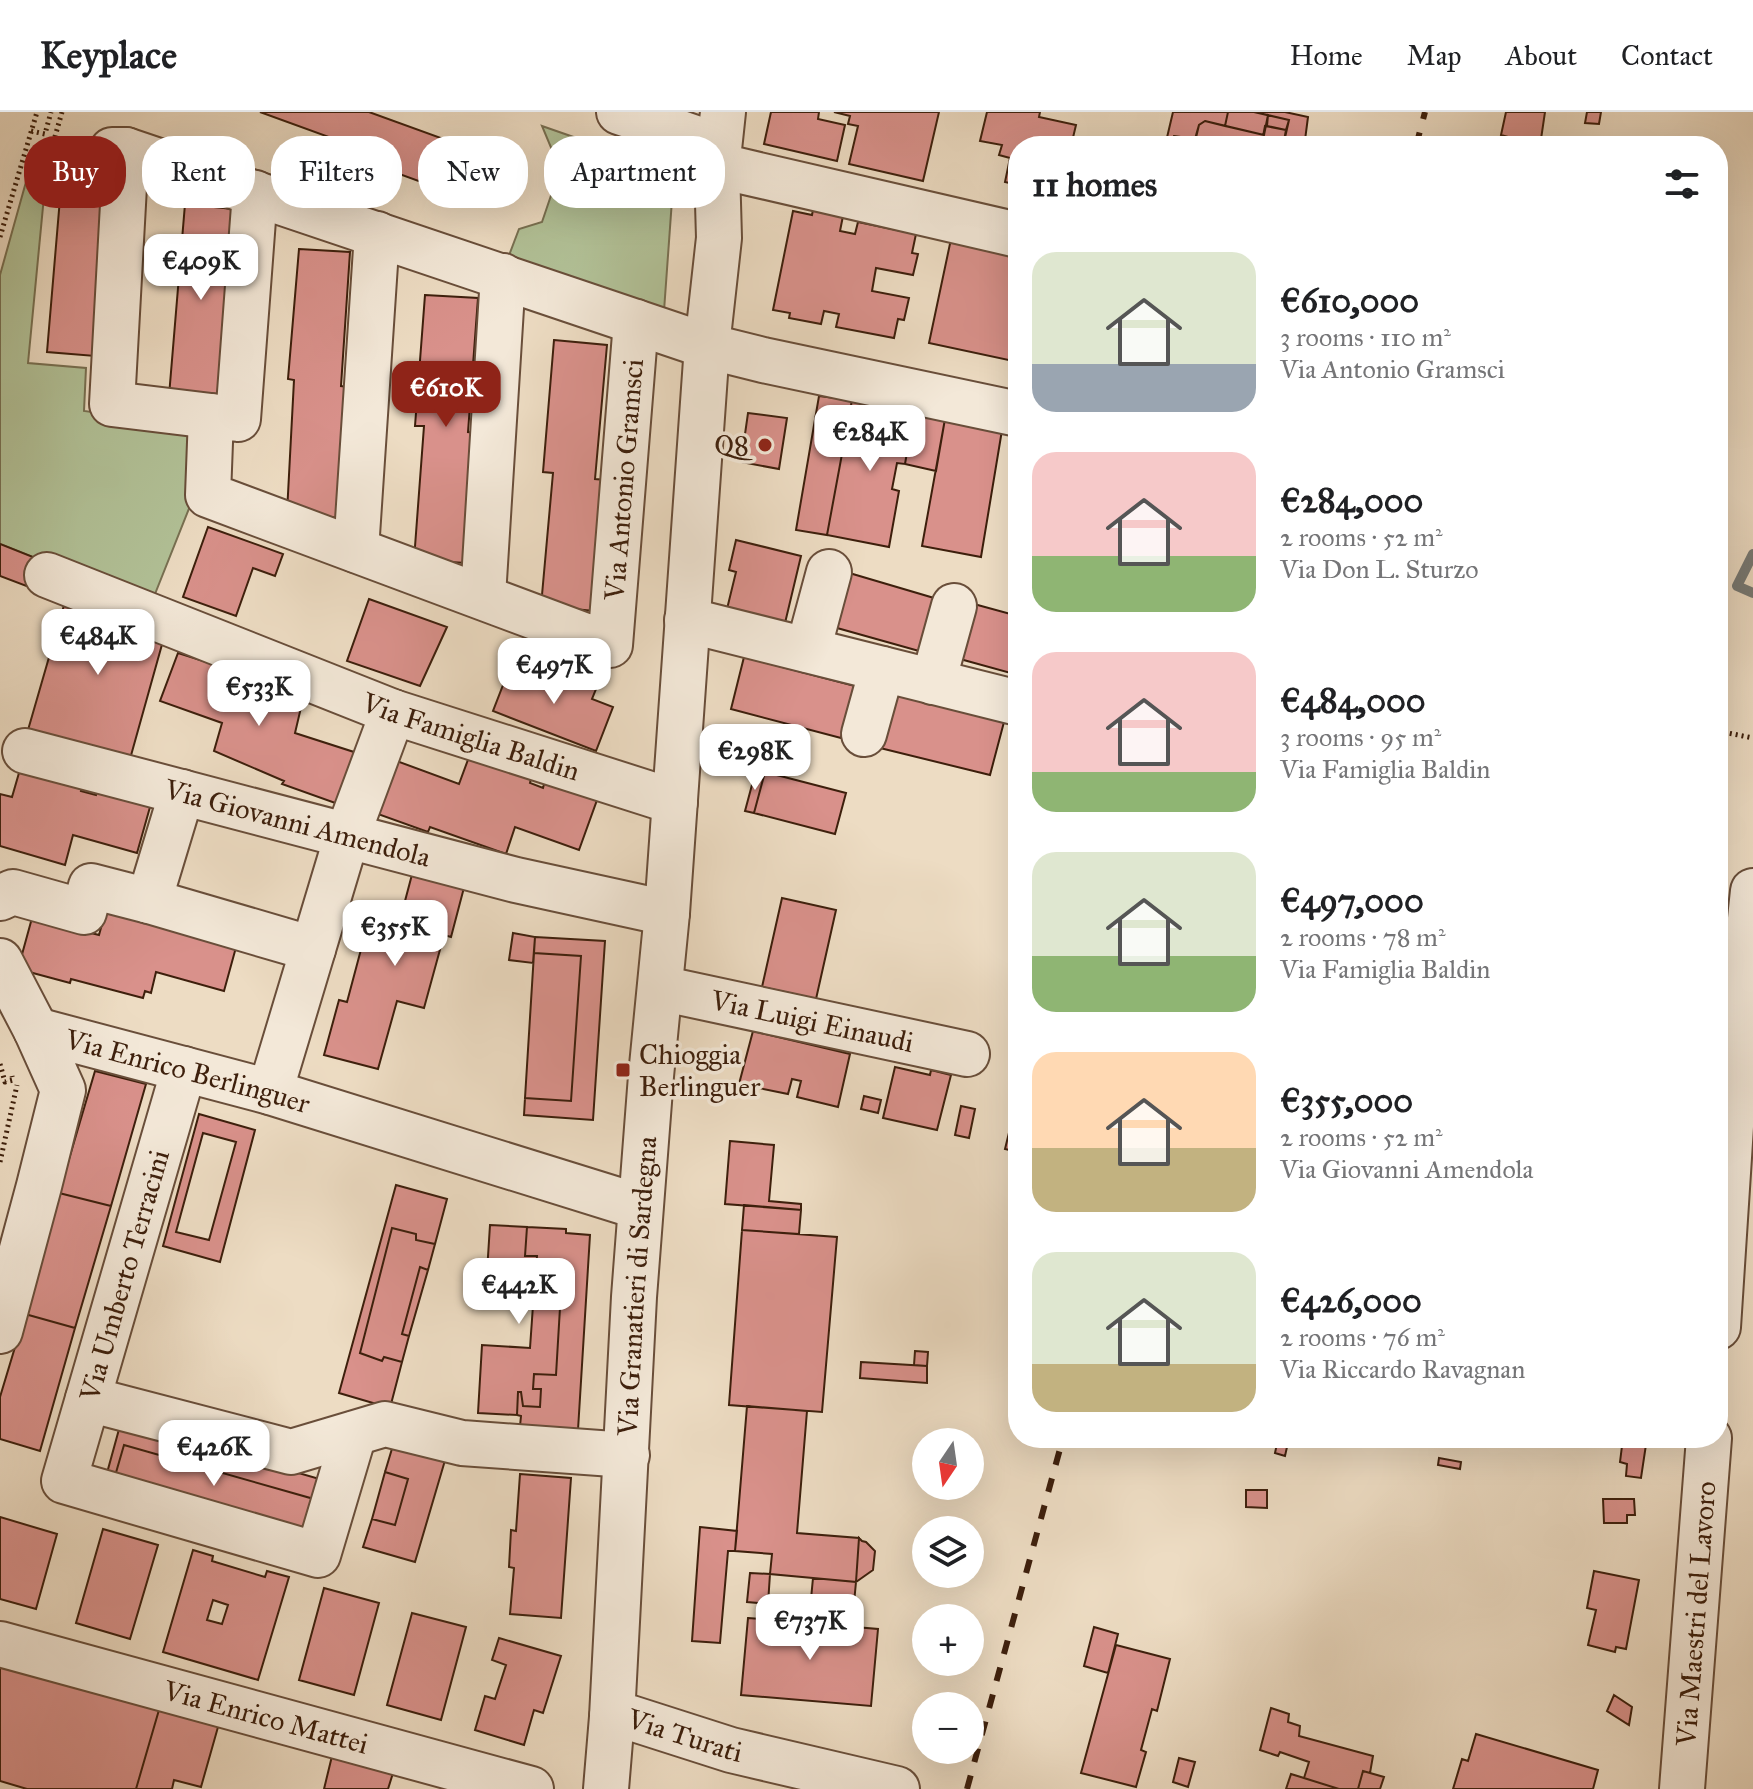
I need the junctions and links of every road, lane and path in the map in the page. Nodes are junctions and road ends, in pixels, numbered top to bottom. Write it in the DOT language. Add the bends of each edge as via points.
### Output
graph roads {
  1 [pos="37,112"];
  2 [pos="51,112"];
  3 [pos="619,112"];
  4 [pos="31,131"];
  5 [pos="689,136"];
  6 [pos="725,150"];
  7 [pos="142,157"];
  8 [pos="255,193"];
  9 [pos="254,208"];
  10 [pos="719,208"];
  11 [pos="1008,233"];
  12 [pos="377,234"];
  13 [pos="0,237"];
  14 [pos="503,276"];
  15 [pos="636,322"];
  16 [pos="707,346"];
  17 [pos="1008,412"];
  18 [pos="211,416"];
  19 [pos="356,550"];
  20 [pos="829,572"];
  21 [pos="47,575"];
  22 [pos="483,596"];
  23 [pos="954,606"];
  24 [pos="687,620"];
  25 [pos="808,650"];
  26 [pos="882,669"];
  27 [pos="933,682"];
  28 [pos="1008,701"];
  29 [pos="393,712"];
  30 [pos="1728,733"];
  31 [pos="864,734"];
  32 [pos="1753,738"];
  33 [pos="25,751"];
  34 [pos="182,792"];
  35 [pos="675,802"];
  36 [pos="347,836"];
  37 [pos="1753,891"];
  38 [pos="0,898"];
  39 [pos="149,901"];
  40 [pos="667,913"];
  41 [pos="313,949"];
  42 [pos="0,961"];
  43 [pos="660,988"];
  44 [pos="36,1030"];
  45 [pos="967,1054"];
  46 [pos="0,1064"];
  47 [pos="184,1069"];
  48 [pos="14,1072"];
  49 [pos="13,1080"];
  50 [pos="270,1092"];
  51 [pos="0,1162"];
  52 [pos="1728,1173"];
  53 [pos="640,1207"];
  54 [pos="0,1331"];
  55 [pos="88,1399"];
  56 [pos="354,1434"];
  57 [pos="1708,1448"];
  58 [pos="627,1455"];
  59 [pos="0,1644"];
  60 [pos="612,1717"];
  61 [pos="531,1789"];
  62 [pos="606,1789"];
  63 [pos="897,1789"];
  64 [pos="1682,1789"];
  1 -- 4 [label="path"];
  2 -- 4 [label="path" via="45,134"];
  3 -- 5 [label="street"];
  4 -- 13 [label="path"];
  6 -- 11 [label="street" via="737,170"];
  7 -- 18 [label="street, Via Antonio Gramsci" via="119,150 112,404"];
  8 -- 12 [label="street, Via Antonio Gramsci"];
  9 -- 18 [label="street, Via Antonio Gramsci" via="238,419"];
  10 -- 16 [label="street, Via Granatieri di Sardegna"];
  12 -- 14 [label="street, Via Antonio Gramsci"];
  12 -- 19 [label="street"];
  14 -- 15 [label="street, Via Antonio Gramsci"];
  14 -- 22 [label="street"];
  15 -- 16 [label="street, Via Antonio Gramsci"];
  15 -- 22 [label="street, Via Antonio Gramsci" via="610,645"];
  16 -- 17 [label="street, Via Antonio Gramsci"];
  16 -- 24 [label="street, Via Granatieri di Sardegna"];
  18 -- 19 [label="street, Via Antonio Gramsci" via="208,495"];
  19 -- 22 [label="street, Via Antonio Gramsci"];
  20 -- 25 [label="street"];
  21 -- 29 [label="street, Via Famiglia Baldin"];
  23 -- 27 [label="street"];
  24 -- 25 [label="street"];
  24 -- 35 [label="street, Via Granatieri di Sardegna"];
  25 -- 26 [label="street"];
  26 -- 27 [label="street"];
  26 -- 31 [label="street"];
  27 -- 28 [label="street"];
  29 -- 35 [label="street, Via Famiglia Baldin"];
  29 -- 36 [label="street"];
  30 -- 32 [label="path"];
  33 -- 34 [label="street, Via Giovanni Amendola"];
  34 -- 36 [label="street, Via Giovanni Amendola"];
  34 -- 39 [label="street"];
  35 -- 40 [label="street, Via Granatieri di Sardegna"];
  36 -- 40 [label="street, Via Giovanni Amendola"];
  36 -- 41 [label="street"];
  37 -- 52 [label="street"];
  38 -- 39 [label="street" via="13,892 84,912 91,886"];
  39 -- 41 [label="street"];
  40 -- 43 [label="street, Via Granatieri di Sardegna"];
  41 -- 50 [label="street"];
  42 -- 44 [label="street"];
  43 -- 45 [label="street, Via Luigi Einaudi"];
  43 -- 53 [label="street, Via Granatieri di Sardegna"];
  44 -- 47 [label="street, Via Enrico Berlinguer"];
  44 -- 54 [label="street, Via Enrico Berlinguer" via="63,1090"];
  46 -- 49 [label="path" via="5,1082"];
  47 -- 50 [label="street, Via Enrico Berlinguer"];
  47 -- 55 [label="street, Via Umberto Terracini"];
  48 -- 51 [label="path" via="18,1085"];
  50 -- 53 [label="street, Via Enrico Berlinguer"];
  53 -- 58 [label="street, Via Granatieri di Sardegna"];
  55 -- 56 [label="street" via="291,1452"];
  55 -- 56 [label="street, Via Umberto Terracini" via="64,1481 318,1555"];
  56 -- 58 [label="street" via="385,1424 462,1443"];
  57 -- 64 [label="street, Via Maestri del Lavoro"];
  58 -- 60 [label="street, Via Granatieri di Sardegna"];
  59 -- 61 [label="street, Via Enrico Mattei"];
  60 -- 62 [label="street, Via Granatieri di Sardegna"];
  60 -- 63 [label="street, Via Turati"];
}
